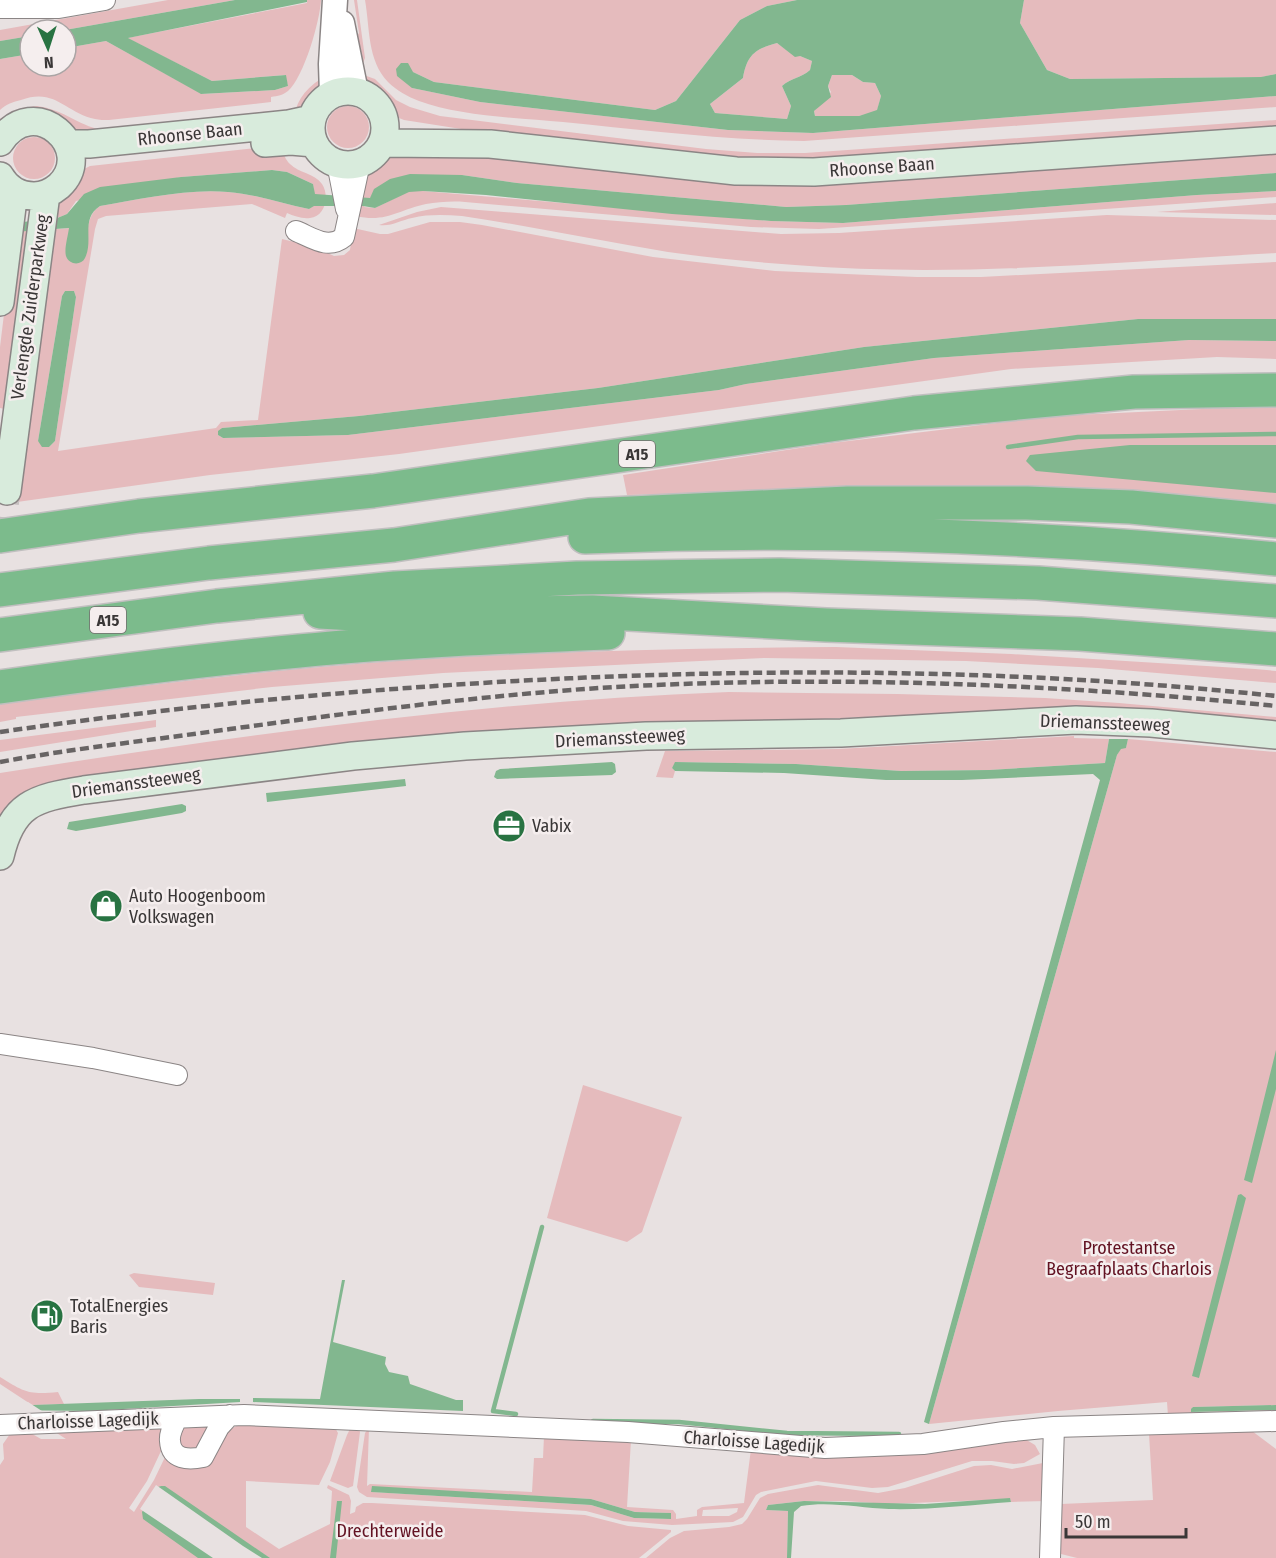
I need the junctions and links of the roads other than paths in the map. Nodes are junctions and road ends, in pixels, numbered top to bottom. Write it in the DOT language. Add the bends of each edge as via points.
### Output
graph roads {
  1 [pos="105,0"];
  2 [pos="336,0"];
  3 [pos="0,8"];
  4 [pos="344,93"];
  5 [pos="314,131"];
  6 [pos="383,132"];
  7 [pos="1276,140"];
  8 [pos="0,142"];
  9 [pos="69,154"];
  10 [pos="349,163"];
  11 [pos="9,204"];
  12 [pos="43,213"];
  13 [pos="296,231"];
  14 [pos="0,302"];
  15 [pos="1276,390"];
  16 [pos="7,491"];
  17 [pos="1276,521"];
  18 [pos="0,536"];
  19 [pos="394,544"];
  20 [pos="1276,559"];
  21 [pos="0,590"];
  22 [pos="1276,602"];
  23 [pos="217,606"];
  24 [pos="826,625"];
  25 [pos="0,635"];
  26 [pos="1276,649"];
  27 [pos="0,687"];
  28 [pos="1276,735"];
  29 [pos="0,856"];
  30 [pos="0,1044"];
  31 [pos="177,1075"];
  32 [pos="231,1415"];
  33 [pos="177,1418"];
  34 [pos="1276,1421"];
  35 [pos="0,1425"];
  36 [pos="1054,1427"];
  37 [pos="1050,1558"];
  1 -- 3 [label="street" via="59,8"];
  2 -- 4 [label="street"];
  4 -- 5 [label="main road" via="324,100 316,109"];
  4 -- 6 [label="main road" via="366,95 375,102 381,111"];
  5 -- 9 [label="main road, Rhoonse Baan" via="289,124 89,144"];
  5 -- 10 [label="main road" via="324,155"];
  6 -- 7 [label="main road, Rhoonse Baan" via="430,128 490,144 736,171 814,172"];
  6 -- 10 [label="main road" via="369,158"];
  8 -- 9 [label="main road" via="12,128 35,121 62,134"];
  9 -- 12 [label="main road" via="62,182"];
  10 -- 13 [label="street" via="341,174 347,218 344,237 337,243 326,243"];
  11 -- 12 [label="main road" via="30,196"];
  11 -- 14 [label="main road, Verlengde Zuiderparkweg"];
  12 -- 16 [label="main road, Verlengde Zuiderparkweg"];
  15 -- 18 [label="highway, A15" via="1134,392 914,413 373,491 139,516"];
  17 -- 19 [label="highway" via="1027,502 848,503 588,515"];
  19 -- 20 [label="highway" via="689,535 931,536"];
  19 -- 21 [label="highway" via="209,562"];
  22 -- 23 [label="highway, A15" via="1038,583 780,575 577,578 395,588"];
  23 -- 24 [label="highway, A15" via="371,615 592,612"];
  23 -- 25 [label="highway, A15"];
  24 -- 26 [label="highway, A15" via="1080,634"];
  24 -- 27 [label="highway, A15" via="446,640 158,665"];
  28 -- 29 [label="main road, Driemanssteeweg" via="1114,721 1038,720 841,733 646,736 353,756 44,798 17,814"];
  30 -- 31 [label="street"];
  32 -- 33 [label="street, Charloisse Lagedijk"];
  32 -- 33 [label="street, Charloisse Lagedijk" via="202,1457 189,1460 171,1448 169,1438"];
  32 -- 36 [label="street, Charloisse Lagedijk" via="628,1432 825,1448 923,1444"];
  33 -- 35 [label="street, Charloisse Lagedijk"];
  34 -- 36 [label="street, Charloisse Lagedijk"];
  36 -- 37 [label="street"];
}
